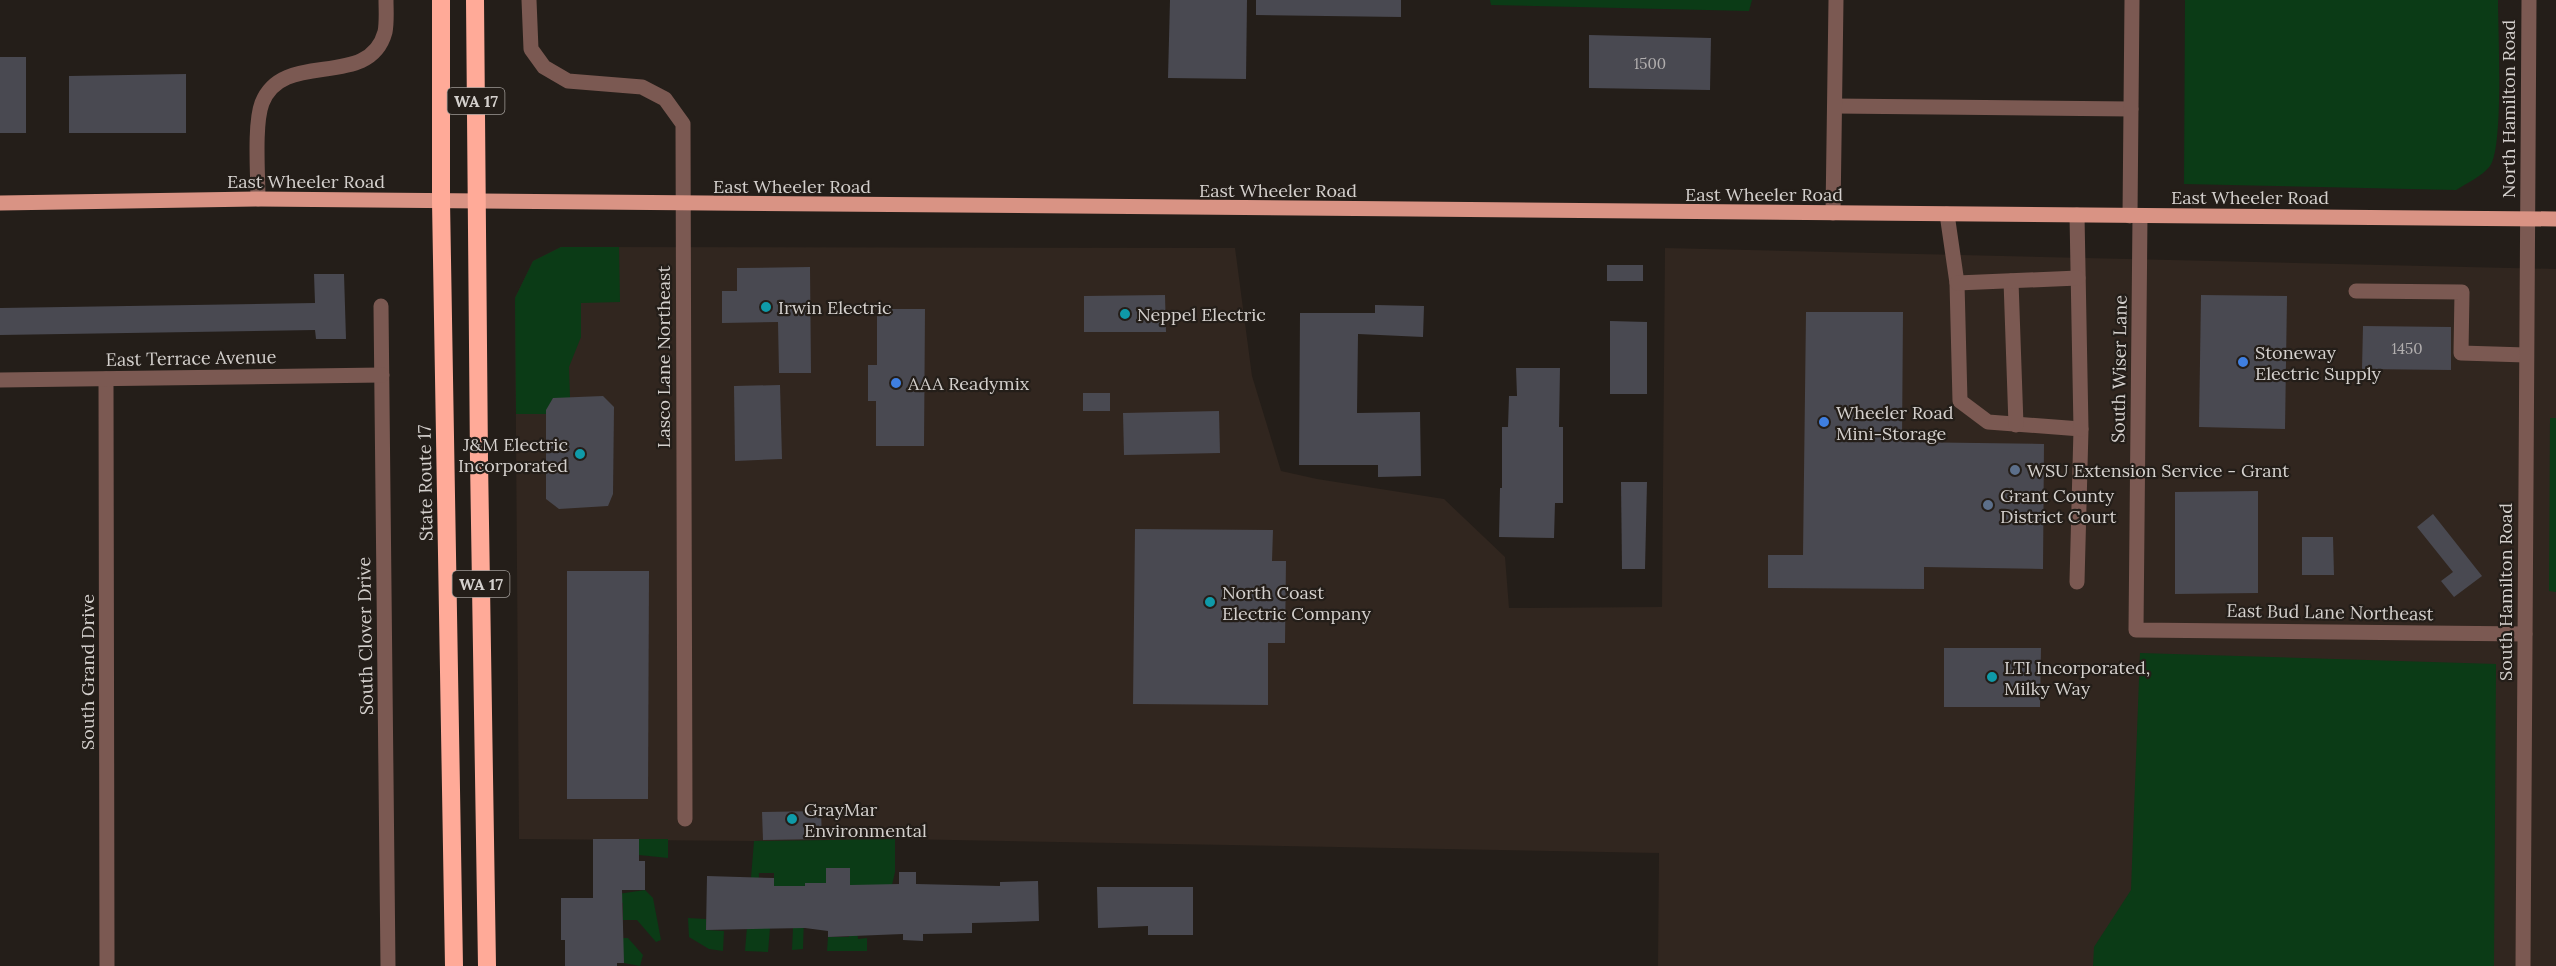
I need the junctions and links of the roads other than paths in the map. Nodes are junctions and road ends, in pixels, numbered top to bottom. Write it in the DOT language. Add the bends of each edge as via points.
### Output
graph roads {
  1 [pos="386,0"];
  2 [pos="441,0"];
  3 [pos="475,0"];
  4 [pos="529,0"];
  5 [pos="1836,0"];
  6 [pos="2132,0"];
  7 [pos="2529,0"];
  8 [pos="1835,106"];
  9 [pos="2131,109"];
  10 [pos="258,199"];
  11 [pos="441,201"];
  12 [pos="477,202"];
  13 [pos="0,203"];
  14 [pos="682,204"];
  15 [pos="1833,213"];
  16 [pos="1947,214"];
  17 [pos="2077,216"];
  18 [pos="2135,216"];
  19 [pos="2527,219"];
  20 [pos="2556,219"];
  21 [pos="2078,278"];
  22 [pos="2011,281"];
  23 [pos="1957,283"];
  24 [pos="2356,291"];
  25 [pos="381,306"];
  26 [pos="2526,356"];
  27 [pos="382,375"];
  28 [pos="106,379"];
  29 [pos="0,380"];
  30 [pos="2016,424"];
  31 [pos="2081,429"];
  32 [pos="2077,582"];
  33 [pos="2136,630"];
  34 [pos="2525,634"];
  35 [pos="685,819"];
  36 [pos="107,966"];
  37 [pos="388,966"];
  38 [pos="454,966"];
  39 [pos="487,966"];
  40 [pos="2523,966"];
  1 -- 10 [label="street" via="384,32 367,57 348,65 288,75 267,93 260,113"];
  2 -- 11 [label="highway, State Route 17 / WA 17"];
  3 -- 12 [label="highway, WA 17"];
  4 -- 14 [label="street, Lasco Lane Northeast" via="531,49 544,67 568,81 642,87 665,99 683,124"];
  5 -- 8 [label="street"];
  6 -- 9 [label="street, South Wiser Lane"];
  7 -- 19 [label="street, North Hamilton Road"];
  8 -- 9 [label="street"];
  8 -- 15 [label="street"];
  9 -- 18 [label="street, South Wiser Lane"];
  10 -- 11 [label="main road, East Wheeler Road"];
  10 -- 13 [label="main road, East Wheeler Road"];
  11 -- 12 [label="main road, East Wheeler Road"];
  11 -- 38 [label="highway, State Route 17 / WA 17"];
  12 -- 14 [label="main road, East Wheeler Road"];
  12 -- 39 [label="highway, WA 17"];
  14 -- 15 [label="main road, East Wheeler Road"];
  14 -- 35 [label="street, Lasco Lane Northeast"];
  15 -- 16 [label="main road, East Wheeler Road"];
  16 -- 17 [label="main road, East Wheeler Road"];
  16 -- 23 [label="street"];
  17 -- 18 [label="main road, East Wheeler Road"];
  17 -- 21 [label="street"];
  18 -- 19 [label="main road, East Wheeler Road"];
  18 -- 33 [label="street, South Wiser Lane"];
  19 -- 20 [label="main road, East Wheeler Road"];
  19 -- 26 [label="street, South Hamilton Road"];
  21 -- 22 [label="street"];
  21 -- 31 [label="street"];
  22 -- 23 [label="street"];
  22 -- 30 [label="street"];
  23 -- 30 [label="street" via="1960,401 1988,422"];
  24 -- 26 [label="street" via="2462,292 2461,353"];
  25 -- 27 [label="street, South Clover Drive"];
  26 -- 34 [label="street, South Hamilton Road"];
  27 -- 28 [label="street, East Terrace Avenue"];
  27 -- 37 [label="street, South Clover Drive"];
  28 -- 29 [label="street, East Terrace Avenue"];
  28 -- 36 [label="street, South Grand Drive"];
  30 -- 31 [label="street"];
  31 -- 32 [label="street"];
  33 -- 34 [label="street, East Bud Lane Northeast"];
  34 -- 40 [label="street, South Hamilton Road"];
}
